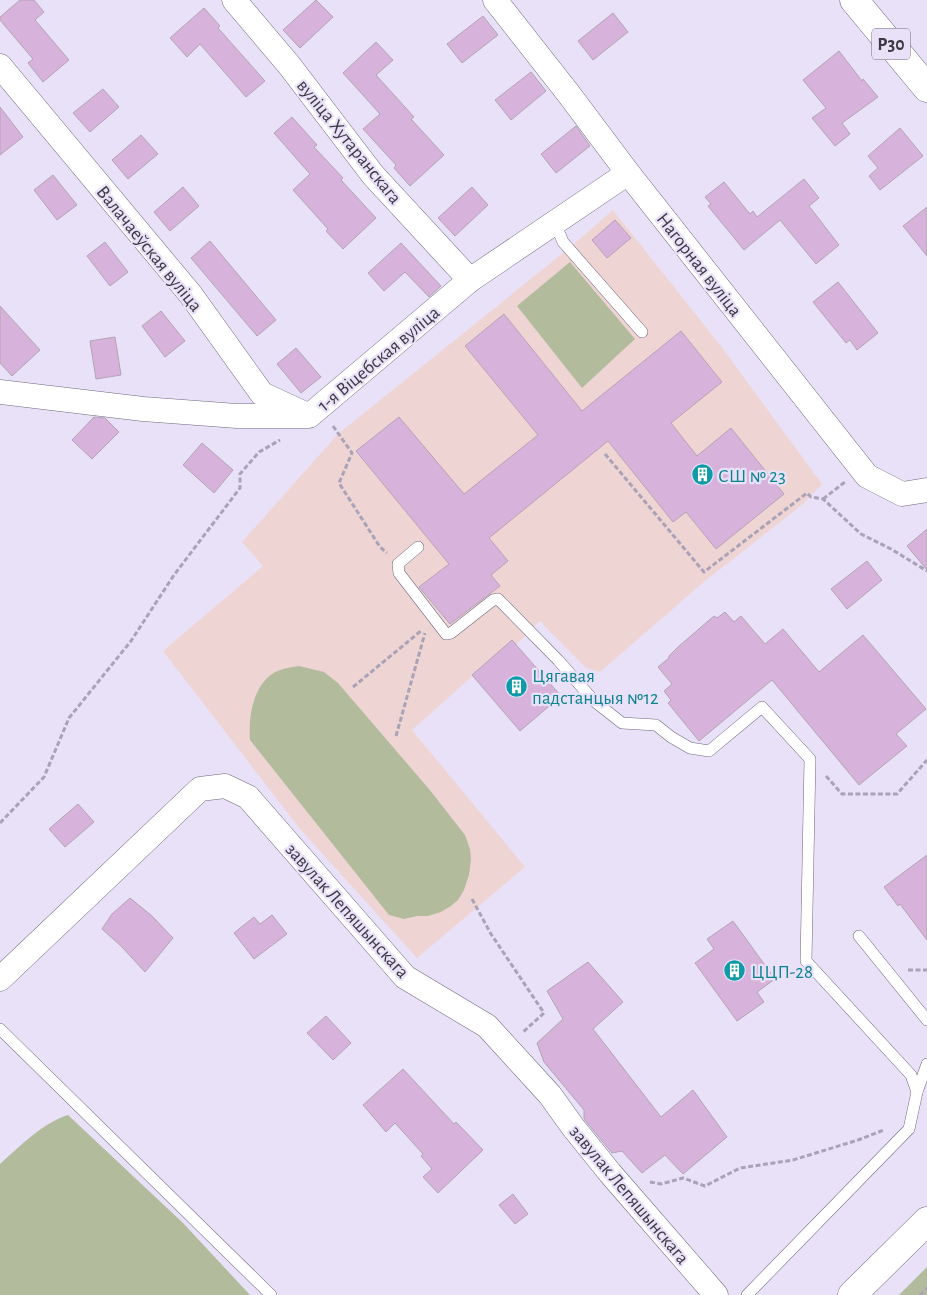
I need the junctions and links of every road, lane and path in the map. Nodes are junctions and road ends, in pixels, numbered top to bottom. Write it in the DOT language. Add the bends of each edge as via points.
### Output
graph roads {
  1 [pos="234,0"];
  2 [pos="495,0"];
  3 [pos="854,0"];
  4 [pos="0,66"];
  5 [pos="927,88"];
  6 [pos="628,174"];
  7 [pos="555,223"];
  8 [pos="470,280"];
  9 [pos="642,332"];
  10 [pos="0,392"];
  11 [pos="309,416"];
  12 [pos="605,454"];
  13 [pos="927,490"];
  14 [pos="418,547"];
  15 [pos="398,564"];
  16 [pos="927,571"];
  17 [pos="353,687"];
  18 [pos="396,736"];
  19 [pos="810,759"];
  20 [pos="927,760"];
  21 [pos="0,823"];
  22 [pos="472,899"];
  23 [pos="859,936"];
  24 [pos="0,979"];
  25 [pos="927,1020"];
  26 [pos="0,1030"];
  27 [pos="507,1048"];
  28 [pos="927,1064"];
  29 [pos="917,1092"];
  30 [pos="912,1118"];
  31 [pos="647,1181"];
  32 [pos="927,1221"];
  33 [pos="927,1288"];
  34 [pos="271,1295"];
  35 [pos="716,1295"];
  36 [pos="747,1295"];
  37 [pos="852,1295"];
  38 [pos="920,1295"];
  1 -- 8 [label="street, вуліца Хутаранскага" via="290,64 373,175"];
  2 -- 6 [label="street, Нагорная вуліца"];
  3 -- 5 [label="main road, Р30"];
  4 -- 11 [label="street, Валачаеўская вуліца" via="191,295 262,394"];
  6 -- 7 [label="street, 1-я Віцебская вуліца"];
  6 -- 13 [label="street, Нагорная вуліца" via="867,476 902,494"];
  7 -- 8 [label="street, 1-я Віцебская вуліца"];
  7 -- 9 [label="lane" via="563,242"];
  8 -- 11 [label="street, 1-я Віцебская вуліца"];
  10 -- 11 [label="street, 1-я Віцебская вуліца" via="153,410 237,416"];
  11 -- 15 [label="path" via="332,424 352,453 338,483 380,546"];
  11 -- 21 [label="path" via="283,439 259,452 240,474 240,488 174,575 131,641 69,718 44,777"];
  12 -- 16 [label="path" via="704,572 807,493 823,499 861,534"];
  14 -- 15 [label="lane"];
  15 -- 19 [label="lane" via="399,574 446,634 498,599 594,701 622,723 656,725 690,748 708,750 762,707"];
  17 -- 18 [label="path" via="428,625"];
  19 -- 20 [label="path" via="842,794 897,794"];
  19 -- 29 [label="lane" via="806,961 911,1075"];
  22 -- 27 [label="path" via="491,934 544,1013"];
  23 -- 25 [label="lane"];
  24 -- 27 [label="street, завулак Лепяшынскага" via="200,789 225,786 248,797 405,977 487,1026"];
  26 -- 34 [label="lane"];
  27 -- 35 [label="street, завулак Лепяшынскага"];
  28 -- 29 [label="lane"];
  29 -- 30 [label="lane"];
  30 -- 31 [label="path" via="858,1140 793,1160 740,1168 705,1186 683,1178 661,1184"];
  30 -- 36 [label="lane" via="909,1129"];
  32 -- 37 [label="main road"];
  33 -- 38 [label="path"];
}
